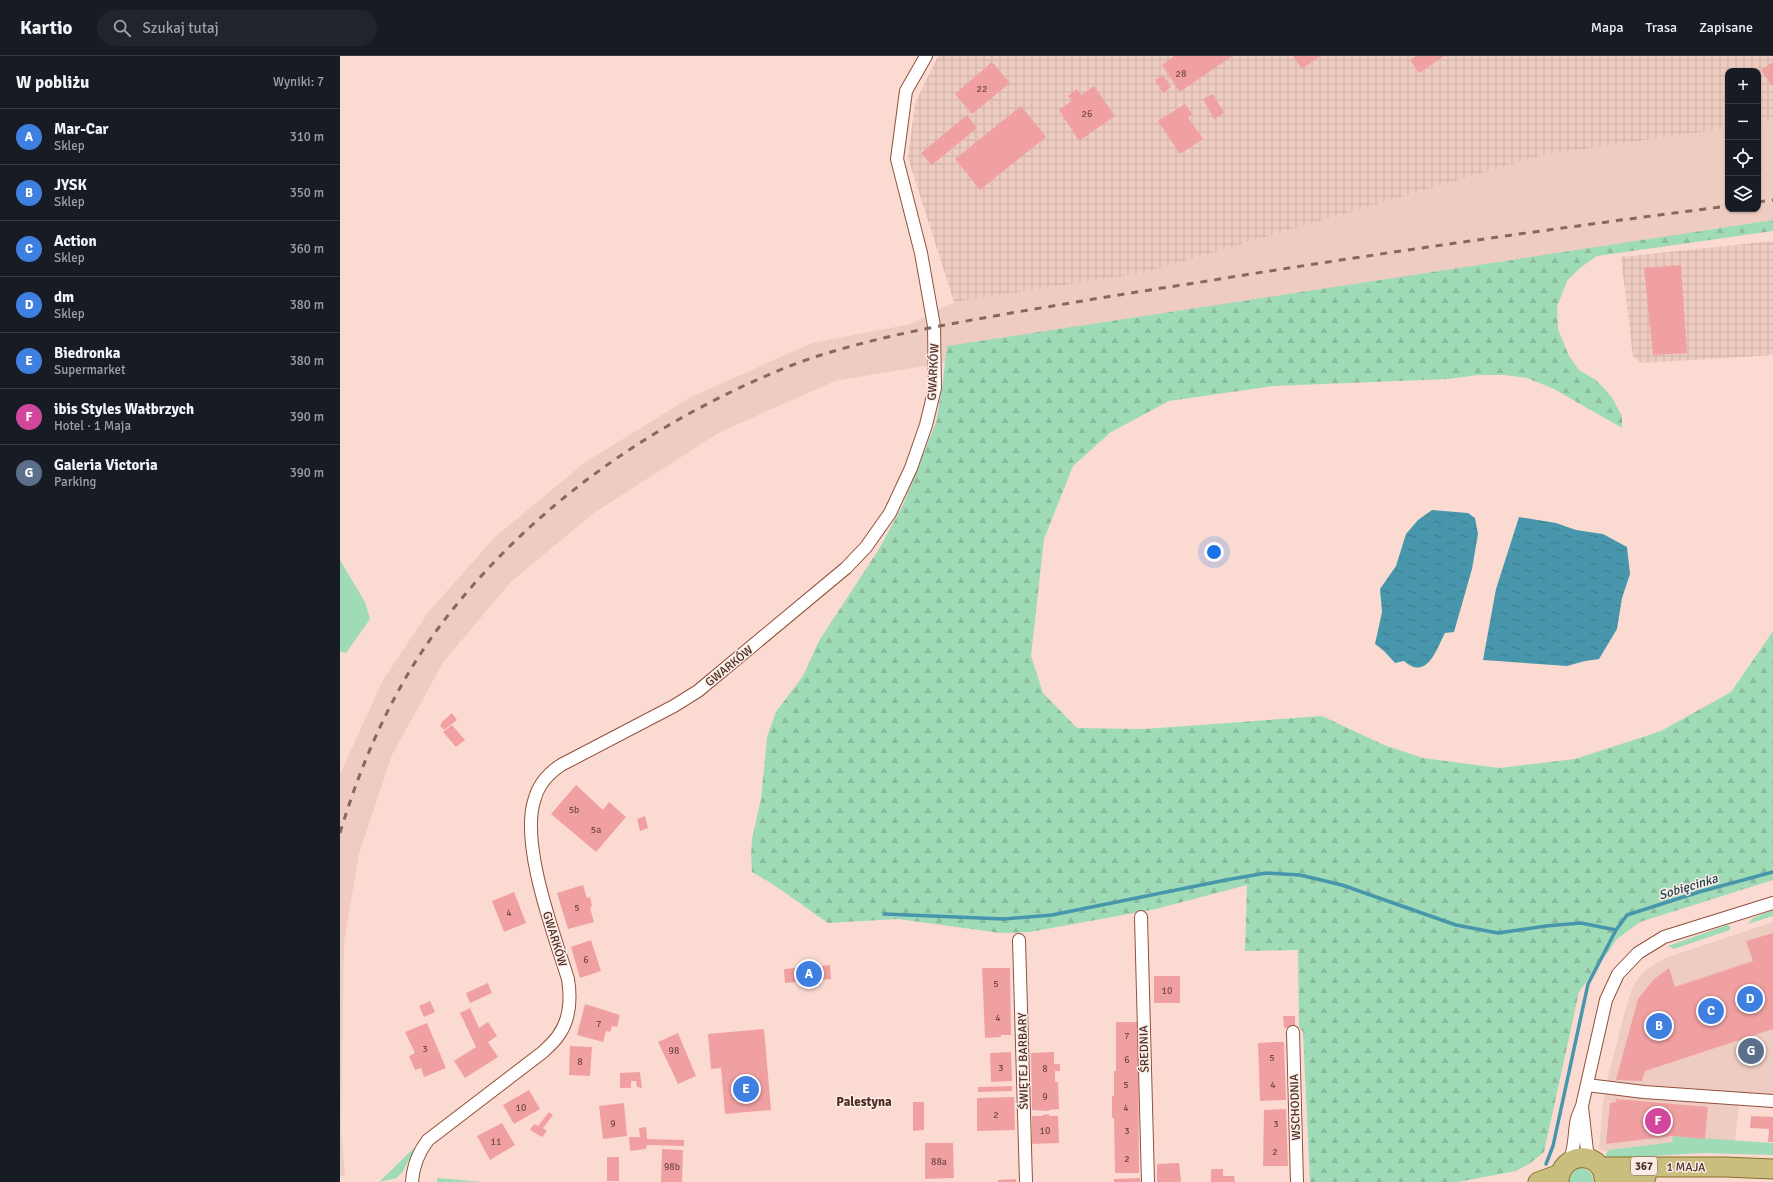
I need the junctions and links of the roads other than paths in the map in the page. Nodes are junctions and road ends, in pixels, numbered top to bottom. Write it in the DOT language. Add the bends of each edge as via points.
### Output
graph roads {
  1 [pos="926,56"];
  2 [pos="1773,903"];
  3 [pos="1141,917"];
  4 [pos="1019,940"];
  5 [pos="1294,1032"];
  6 [pos="1587,1085"];
  7 [pos="1773,1101"];
  8 [pos="1582,1106"];
  9 [pos="1688,1168"];
  10 [pos="1773,1169"];
  11 [pos="1599,1170"];
  12 [pos="1563,1173"];
  13 [pos="412,1182"];
  14 [pos="1026,1182"];
  15 [pos="1148,1182"];
  16 [pos="1298,1182"];
  17 [pos="1538,1182"];
  18 [pos="1613,1182"];
  1 -- 13 [label="street, GWARKÓW" via="906,91 897,159 921,253 936,334 932,403 911,468 890,512 866,547 820,591 698,691 561,765 543,781 534,800 532,840 539,884 568,979 570,993 567,1018 558,1037 543,1052 428,1140 419,1152"];
  2 -- 6 [label="street" via="1664,937 1638,953 1618,974 1606,1000"];
  3 -- 15 [label="street, ŚREDNIA"];
  4 -- 14 [label="street, ŚWIĘTEJ BARBARY"];
  5 -- 16 [label="street, WSCHODNIA"];
  6 -- 7 [label="street" via="1644,1092"];
  6 -- 8 [label="street"];
  8 -- 11 [label="street" via="1587,1151"];
  8 -- 12 [label="street" via="1576,1122 1574,1147"];
  9 -- 10 [label="main road, 1 MAJA / 367"];
  9 -- 11 [label="main road, 1 MAJA / 367" via="1641,1166"];
  9 -- 18 [label="main road, 367"];
  11 -- 12 [label="main road, 367" via="1584,1158 1579,1158"];
  12 -- 17 [label="main road, 367"];
}
